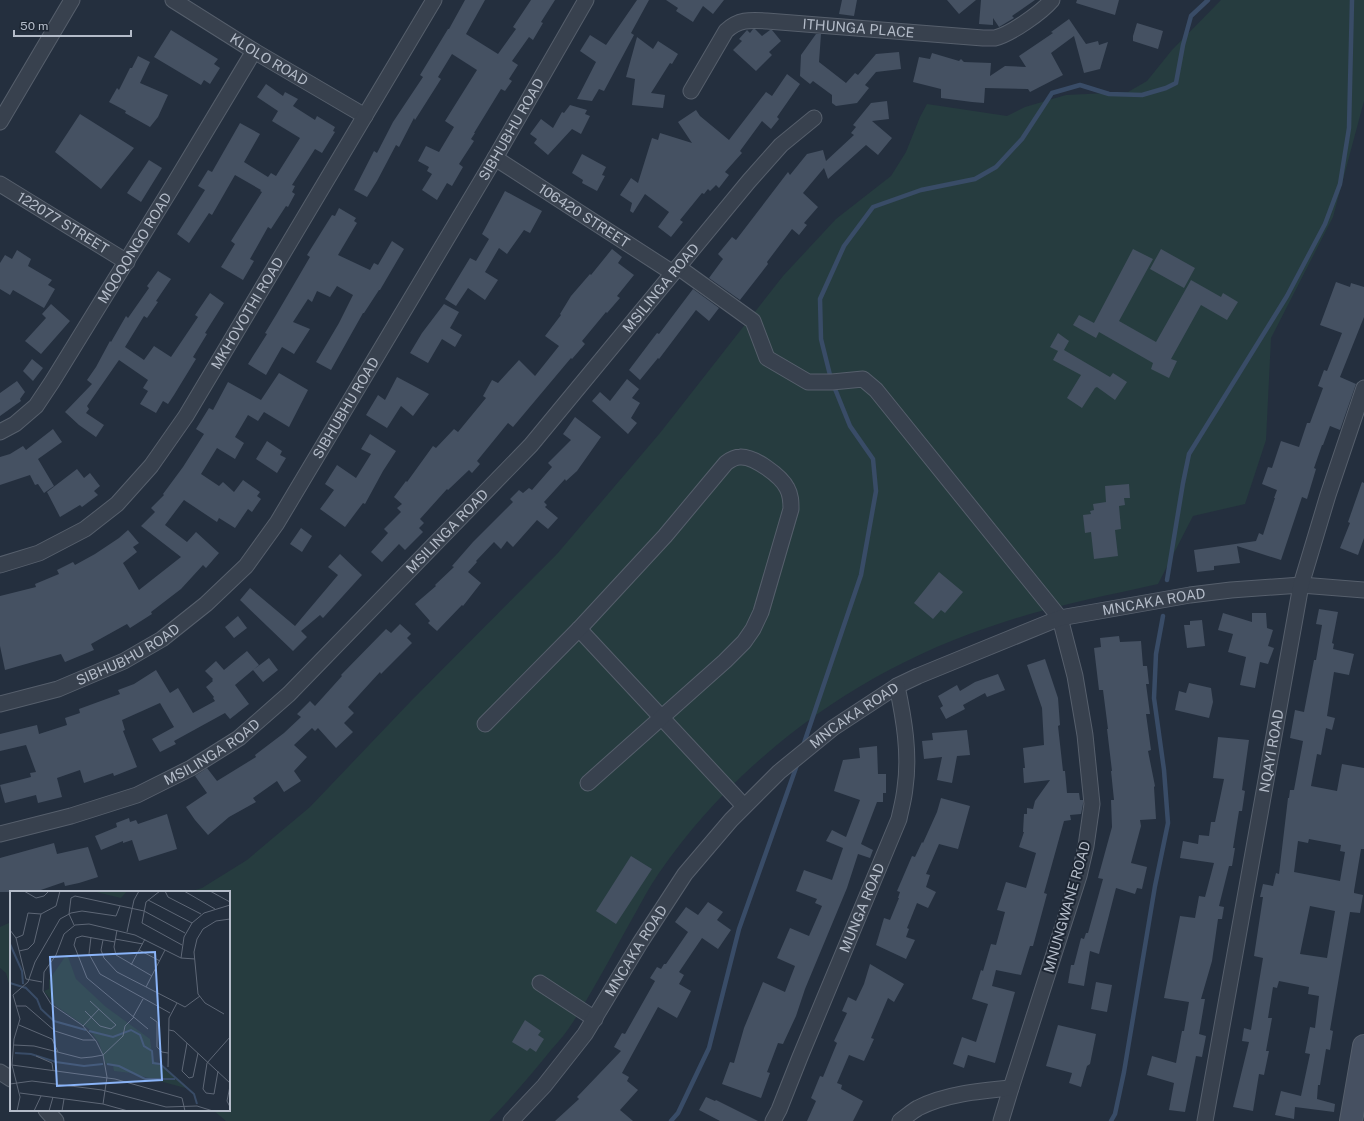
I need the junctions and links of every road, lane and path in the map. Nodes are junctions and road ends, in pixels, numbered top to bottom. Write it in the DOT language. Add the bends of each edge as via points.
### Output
graph roads {
  1 [pos="72,0"];
  2 [pos="173,0"];
  3 [pos="434,0"];
  4 [pos="586,0"];
  5 [pos="1052,0"];
  6 [pos="254,51"];
  7 [pos="691,91"];
  8 [pos="366,116"];
  9 [pos="814,118"];
  10 [pos="0,122"];
  11 [pos="495,158"];
  12 [pos="0,184"];
  13 [pos="127,262"];
  14 [pos="676,270"];
  15 [pos="1364,388"];
  16 [pos="0,432"];
  17 [pos="0,565"];
  18 [pos="1301,585"];
  19 [pos="1364,590"];
  20 [pos="1060,618"];
  21 [pos="579,629"];
  22 [pos="897,686"];
  23 [pos="0,704"];
  24 [pos="661,717"];
  25 [pos="485,724"];
  26 [pos="588,783"];
  27 [pos="744,806"];
  28 [pos="0,834"];
  29 [pos="540,982"];
  30 [pos="595,1019"];
  31 [pos="1364,1046"];
  32 [pos="0,1072"];
  33 [pos="10,1078"];
  34 [pos="1011,1088"];
  35 [pos="47,1111"];
  36 [pos="56,1121"];
  37 [pos="511,1121"];
  38 [pos="773,1121"];
  39 [pos="900,1121"];
  40 [pos="1001,1121"];
  41 [pos="1205,1121"];
  42 [pos="1351,1121"];
  1 -- 10 [label="street"];
  2 -- 6 [label="street, KLOLO ROAD"];
  3 -- 8 [label="street, MKHOVOTHI ROAD"];
  4 -- 11 [label="street, SIBHUBHU ROAD"];
  5 -- 7 [label="street, ITHUNGA PLACE" via="1031,18 996,38 741,21 726,31"];
  6 -- 8 [label="street, KLOLO ROAD"];
  6 -- 13 [label="street, MQOQONGO ROAD"];
  8 -- 17 [label="street, MKHOVOTHI ROAD" via="186,416 151,466 117,504 85,529 39,553"];
  9 -- 14 [label="street, MSILINGA ROAD" via="781,145 749,180"];
  11 -- 14 [label="street, 106420 STREET"];
  11 -- 23 [label="street, SIBHUBHU ROAD" via="277,523 246,566 206,604 162,639 124,661 58,689"];
  12 -- 13 [label="street, 122077 STREET"];
  13 -- 16 [label="street, MQOQONGO ROAD" via="36,406 15,424"];
  14 -- 20 [label="street, 106420 STREET" via="753,321 767,358 808,382 863,379 876,390"];
  14 -- 28 [label="street, MSILINGA ROAD" via="531,445 289,694 239,738 191,768 137,794 71,816"];
  15 -- 18 [label="street, NQAYI ROAD"];
  18 -- 19 [label="street, MNCAKA ROAD"];
  18 -- 20 [label="street, MNCAKA ROAD" via="1190,595"];
  18 -- 41 [label="street, NQAYI ROAD"];
  20 -- 22 [label="street, MNCAKA ROAD"];
  20 -- 34 [label="street, MNUNGWANE ROAD" via="1075,676 1085,735 1092,804 1080,871"];
  21 -- 24 [label="street"];
  21 -- 24 [label="street" via="665,536 726,463 740,457 749,458 783,481 788,490 791,509 761,612 753,629 725,661"];
  21 -- 25 [label="street"];
  22 -- 27 [label="street, MNCAKA ROAD" via="833,728"];
  22 -- 38 [label="street, MUNGA ROAD" via="907,756 905,788 899,819"];
  24 -- 26 [label="street"];
  24 -- 27 [label="street"];
  27 -- 30 [label="street, MNCAKA ROAD" via="685,874"];
  29 -- 30 [label="street"];
  30 -- 37 [label="street, MNCAKA ROAD" via="544,1086"];
  31 -- 42 [label="street"];
  32 -- 33 [label="street"];
  34 -- 39 [label="street" via="952,1096 917,1109"];
  34 -- 40 [label="street, MNUNGWANE ROAD"];
  35 -- 36 [label="street"];
}
